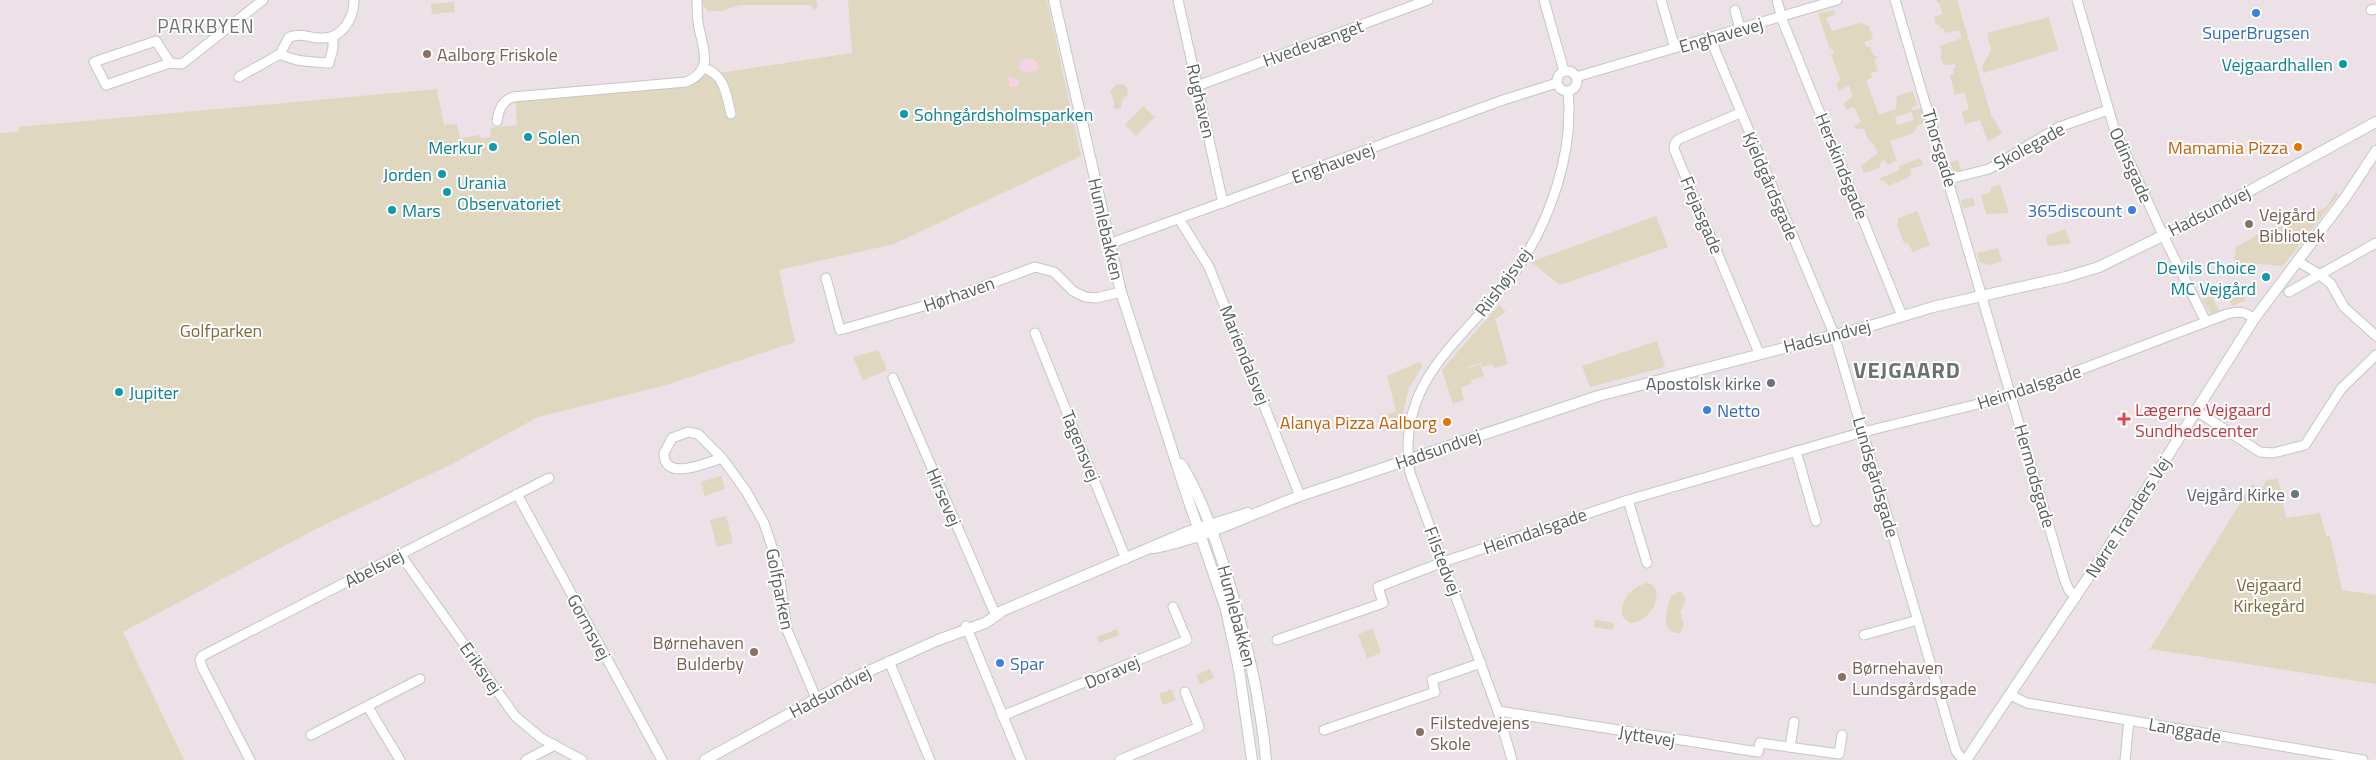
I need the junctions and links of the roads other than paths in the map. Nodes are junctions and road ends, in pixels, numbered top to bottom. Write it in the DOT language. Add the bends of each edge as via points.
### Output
graph roads {
  1 [pos="263,0"];
  2 [pos="354,0"];
  3 [pos="697,0"];
  4 [pos="1054,0"];
  5 [pos="1178,0"];
  6 [pos="1428,0"];
  7 [pos="1544,0"];
  8 [pos="1661,0"];
  9 [pos="1776,0"];
  10 [pos="1837,0"];
  11 [pos="1895,0"];
  12 [pos="2077,0"];
  13 [pos="1735,10"];
  14 [pos="1782,17"];
  15 [pos="1740,29"];
  16 [pos="333,36"];
  17 [pos="1710,38"];
  18 [pos="1675,48"];
  19 [pos="280,54"];
  20 [pos="170,63"];
  21 [pos="704,68"];
  22 [pos="1564,71"];
  23 [pos="1576,77"];
  24 [pos="239,78"];
  25 [pos="1557,83"];
  26 [pos="1197,86"];
  27 [pos="1568,91"];
  28 [pos="2108,110"];
  29 [pos="1740,113"];
  30 [pos="730,114"];
  31 [pos="497,120"];
  32 [pos="2376,122"];
  33 [pos="2376,151"];
  34 [pos="1949,179"];
  35 [pos="1224,202"];
  36 [pos="1179,220"];
  37 [pos="2163,235"];
  38 [pos="2376,243"];
  39 [pos="1109,244"];
  40 [pos="2297,261"];
  41 [pos="2319,274"];
  42 [pos="826,278"];
  43 [pos="1121,292"];
  44 [pos="2288,292"];
  45 [pos="1982,296"];
  46 [pos="1902,316"];
  47 [pos="2254,319"];
  48 [pos="2206,322"];
  49 [pos="1035,333"];
  50 [pos="1834,334"];
  51 [pos="2376,336"];
  52 [pos="1759,353"];
  53 [pos="2376,355"];
  54 [pos="893,378"];
  55 [pos="2011,396"];
  56 [pos="2195,410"];
  57 [pos="1863,432"];
  58 [pos="1796,451"];
  59 [pos="1174,452"];
  60 [pos="722,458"];
  61 [pos="1408,459"];
  62 [pos="549,478"];
  63 [pos="517,494"];
  64 [pos="1300,496"];
  65 [pos="1628,500"];
  66 [pos="1816,521"];
  67 [pos="1211,528"];
  68 [pos="1200,532"];
  69 [pos="400,554"];
  70 [pos="1126,559"];
  71 [pos="1443,562"];
  72 [pos="1647,563"];
  73 [pos="2076,596"];
  74 [pos="1173,607"];
  75 [pos="997,614"];
  76 [pos="1918,620"];
  77 [pos="963,629"];
  78 [pos="1864,635"];
  79 [pos="1277,640"];
  80 [pos="889,661"];
  81 [pos="1481,663"];
  82 [pos="420,679"];
  83 [pos="1185,692"];
  84 [pos="2010,695"];
  85 [pos="816,698"];
  86 [pos="368,706"];
  87 [pos="1498,711"];
  88 [pos="1002,716"];
  89 [pos="2129,720"];
  90 [pos="1794,722"];
  91 [pos="1324,730"];
  92 [pos="1842,734"];
  93 [pos="312,735"];
  94 [pos="555,745"];
  95 [pos="1790,747"];
  96 [pos="708,759"];
  97 [pos="250,760"];
  98 [pos="400,760"];
  99 [pos="526,760"];
  100 [pos="582,760"];
  101 [pos="662,760"];
  102 [pos="930,760"];
  103 [pos="1021,760"];
  104 [pos="1120,760"];
  105 [pos="1252,760"];
  106 [pos="1266,760"];
  107 [pos="1512,760"];
  108 [pos="1965,760"];
  109 [pos="2125,760"];
  110 [pos="2363,760"];
  1 -- 20 [label="street" via="182,64"];
  2 -- 16 [label="street" via="354,13 348,24"];
  3 -- 21 [label="street" via="705,51"];
  4 -- 39 [label="street, Humlebakken"];
  5 -- 26 [label="street, Rughaven"];
  6 -- 26 [label="street, Hvedevænget"];
  7 -- 22 [label="street"];
  8 -- 18 [label="street"];
  9 -- 14 [label="street, Herskindsgade"];
  10 -- 14 [label="street, Enghavevej"];
  11 -- 34 [label="street, Thorsgade"];
  12 -- 28 [label="street, Odinsgade"];
  13 -- 15 [label="street"];
  14 -- 15 [label="street, Enghavevej"];
  14 -- 46 [label="street, Herskindsgade"];
  15 -- 17 [label="street, Enghavevej"];
  16 -- 19 [label="street" via="322,38 301,34 289,37"];
  16 -- 19 [label="street" via="334,48 329,63 306,62"];
  17 -- 18 [label="street, Enghavevej"];
  17 -- 29 [label="street, Kjeldgårdsgade"];
  18 -- 23 [label="street, Enghavevej"];
  19 -- 24 [label="street"];
  20 -- 20 [label="street" via="106,85 94,62 156,41"];
  21 -- 30 [label="street" via="714,71 719,77"];
  21 -- 31 [label="street" via="686,82 513,97 503,104"];
  22 -- 23 [label="street" via="1571,71"];
  22 -- 25 [label="street" via="1558,74"];
  23 -- 27 [label="street" via="1576,85"];
  25 -- 27 [label="street"];
  25 -- 35 [label="street, Enghavevej"];
  26 -- 35 [label="street, Rughaven"];
  27 -- 61 [label="street, Riishøjsvej" via="1565,148 1541,225 1514,272 1434,367 1421,388 1409,430"];
  28 -- 34 [label="street, Skolegade" via="2059,127 1989,169"];
  28 -- 37 [label="street, Odinsgade"];
  29 -- 50 [label="street, Kjeldgårdsgade"];
  29 -- 52 [label="street, Frejasgade" via="1679,139 1674,149"];
  32 -- 37 [label="street, Hadsundvej"];
  33 -- 40 [label="street, Nørre Tranders Vej"];
  34 -- 45 [label="street, Thorsgade"];
  35 -- 36 [label="street, Enghavevej"];
  36 -- 39 [label="street, Enghavevej"];
  36 -- 64 [label="street, Mariendalsvej" via="1209,267"];
  37 -- 45 [label="street, Hadsundvej" via="2098,267"];
  37 -- 48 [label="street, Odinsgade"];
  38 -- 41 [label="street"];
  39 -- 43 [label="street, Humlebakken"];
  40 -- 41 [label="street"];
  40 -- 47 [label="street, Nørre Tranders Vej"];
  41 -- 44 [label="street"];
  41 -- 51 [label="street" via="2331,284 2348,312"];
  42 -- 43 [label="street, Hørhaven" via="840,330 955,297 1036,267 1054,272 1073,291 1085,297 1096,298"];
  43 -- 59 [label="street, Humlebakken"];
  45 -- 46 [label="street, Hadsundvej"];
  45 -- 55 [label="street, Hermodsgade"];
  46 -- 50 [label="street, Hadsundvej"];
  47 -- 48 [label="street, Heimdalsgade" via="2240,311"];
  47 -- 56 [label="street, Nørre Tranders Vej"];
  48 -- 55 [label="street, Heimdalsgade"];
  49 -- 70 [label="street, Tagensvej"];
  50 -- 52 [label="street, Hadsundvej"];
  50 -- 57 [label="street, Lundsgårdsgade"];
  52 -- 61 [label="street, Hadsundvej" via="1598,396"];
  53 -- 56 [label="street" via="2341,388 2304,446 2273,454 2260,452"];
  54 -- 75 [label="street, Hirsevej"];
  55 -- 57 [label="street, Heimdalsgade"];
  55 -- 73 [label="street, Hermodsgade" via="2066,581"];
  56 -- 73 [label="street, Nørre Tranders Vej"];
  57 -- 58 [label="street, Heimdalsgade"];
  57 -- 76 [label="street, Lundsgårdsgade"];
  58 -- 65 [label="street, Heimdalsgade"];
  58 -- 66 [label="street"];
  59 -- 67 [label="street, Humlebakken" via="1196,489"];
  59 -- 68 [label="street, Humlebakken"];
  60 -- 60 [label="street, Golfparken" via="693,432 672,438 664,457 676,470"];
  60 -- 85 [label="street, Golfparken" via="764,523 778,565 787,630"];
  61 -- 64 [label="street, Hadsundvej"];
  61 -- 71 [label="street, Filstedvej" via="1410,473"];
  62 -- 63 [label="street, Abelsvej"];
  63 -- 69 [label="street, Abelsvej"];
  63 -- 101 [label="street, Gormsvej"];
  64 -- 67 [label="street, Hadsundvej" via="1239,522"];
  65 -- 71 [label="street, Heimdalsgade"];
  65 -- 72 [label="street"];
  67 -- 68 [label="street, Hadsundvej"];
  67 -- 106 [label="street, Humlebakken" via="1232,592 1255,682"];
  68 -- 70 [label="street, Hadsundvej" via="1181,542"];
  68 -- 105 [label="street, Humlebakken" via="1226,610 1239,670"];
  69 -- 94 [label="street, Eriksvej" via="515,716 541,738"];
  69 -- 97 [label="street, Abelsvej" via="205,654 200,660"];
  70 -- 75 [label="street, Hadsundvej"];
  71 -- 79 [label="street, Heimdalsgade" via="1378,586 1383,603"];
  71 -- 81 [label="street, Filstedvej"];
  73 -- 84 [label="street, Nørre Tranders Vej"];
  74 -- 88 [label="street, Doravej" via="1187,640"];
  75 -- 77 [label="street, Hadsundvej" via="985,623"];
  76 -- 78 [label="street"];
  76 -- 108 [label="street, Lundsgårdsgade" via="1956,751"];
  77 -- 80 [label="street, Hadsundvej"];
  77 -- 88 [label="street"];
  80 -- 85 [label="street, Hadsundvej"];
  80 -- 102 [label="street"];
  81 -- 87 [label="street, Filstedvej"];
  81 -- 91 [label="street" via="1432,680 1435,692"];
  82 -- 86 [label="street"];
  83 -- 104 [label="street" via="1199,727"];
  84 -- 89 [label="street, Langgade" via="2027,702"];
  84 -- 108 [label="street, Nørre Tranders Vej"];
  85 -- 96 [label="street, Hadsundvej"];
  86 -- 93 [label="street"];
  86 -- 98 [label="street"];
  87 -- 95 [label="street, Jyttevej" via="1758,752 1760,743"];
  87 -- 107 [label="street, Filstedvej"];
  88 -- 103 [label="street"];
  89 -- 109 [label="street"];
  89 -- 110 [label="street, Langgade"];
  90 -- 95 [label="street"];
  92 -- 95 [label="street, Jyttevej" via="1839,754"];
  94 -- 99 [label="street"];
  94 -- 100 [label="street, Eriksvej"];
}
